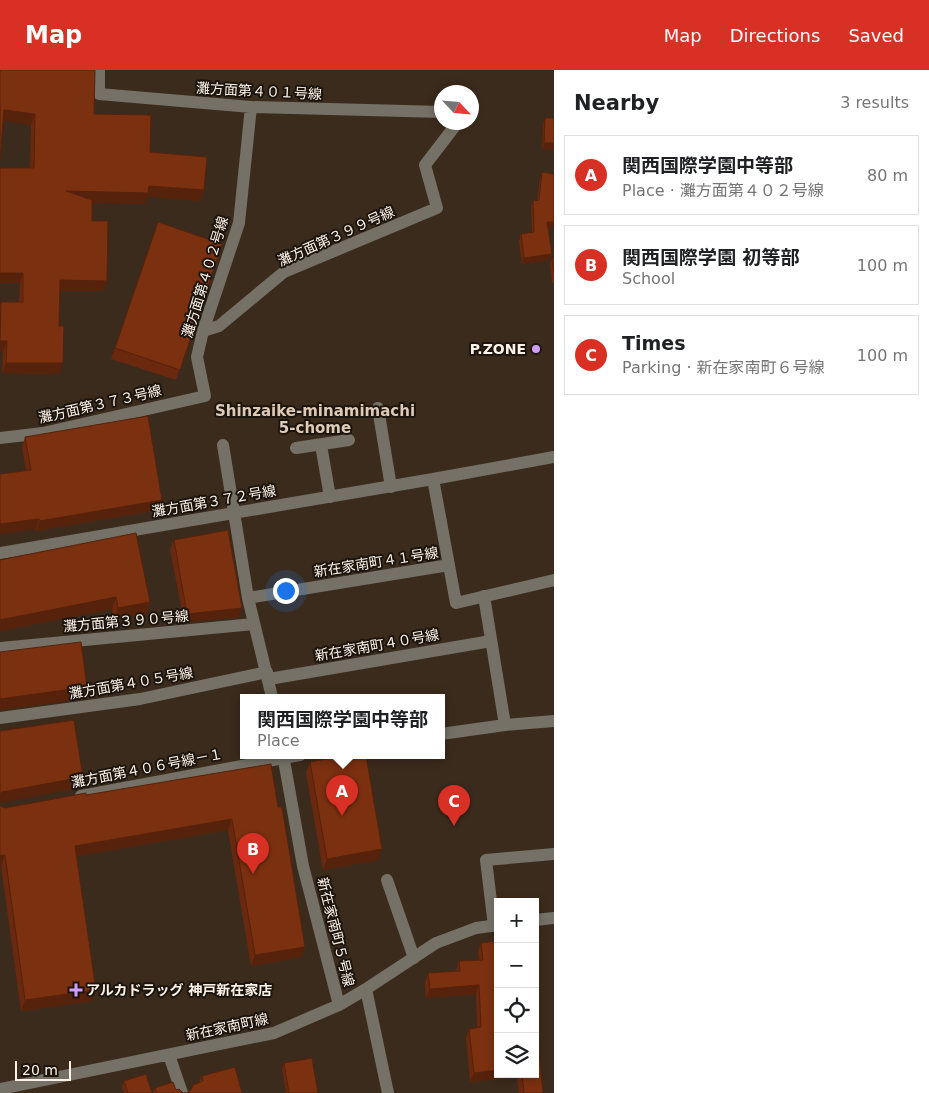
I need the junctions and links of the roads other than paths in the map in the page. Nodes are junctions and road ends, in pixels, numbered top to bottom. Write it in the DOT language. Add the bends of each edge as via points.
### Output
graph roads {
  1 [pos="99,70"];
  2 [pos="251,107"];
  3 [pos="434,112"];
  4 [pos="452,130"];
  5 [pos="203,332"];
  6 [pos="205,396"];
  7 [pos="378,408"];
  8 [pos="0,438"];
  9 [pos="349,440"];
  10 [pos="223,445"];
  11 [pos="321,445"];
  12 [pos="296,448"];
  13 [pos="554,457"];
  14 [pos="433,479"];
  15 [pos="391,486"];
  16 [pos="330,497"];
  17 [pos="234,513"];
  18 [pos="0,553"];
  19 [pos="449,565"];
  20 [pos="554,581"];
  21 [pos="484,596"];
  22 [pos="248,598"];
  23 [pos="254,624"];
  24 [pos="491,641"];
  25 [pos="0,648"];
  26 [pos="268,675"];
  27 [pos="271,694"];
  28 [pos="0,718"];
  29 [pos="554,721"];
  30 [pos="505,725"];
  31 [pos="445,733"];
  32 [pos="268,759"];
  33 [pos="284,759"];
  34 [pos="68,798"];
  35 [pos="554,854"];
  36 [pos="387,880"];
  37 [pos="494,912"];
  38 [pos="554,918"];
  39 [pos="539,920"];
  40 [pos="494,925"];
  41 [pos="414,958"];
  42 [pos="366,989"];
  43 [pos="339,1005"];
  44 [pos="169,1055"];
  45 [pos="0,1089"];
  46 [pos="182,1093"];
  47 [pos="388,1093"];
  1 -- 2 [label="street, 灘方面第４０１号線" via="99,94"];
  2 -- 3 [label="street, 灘方面第４０１号線"];
  2 -- 5 [label="street, 灘方面第４０２号線" via="239,222"];
  4 -- 5 [label="street, 灘方面第３９９号線" via="425,165 437,208 284,272 219,326"];
  5 -- 6 [label="street, 灘方面第４０２号線" via="197,357"];
  6 -- 8 [label="street, 灘方面第３７３号線" via="43,433"];
  7 -- 15 [label="street"];
  9 -- 11 [label="street"];
  10 -- 17 [label="street"];
  11 -- 12 [label="street"];
  11 -- 16 [label="street"];
  13 -- 14 [label="street, 灘方面第３７２号線"];
  14 -- 15 [label="street, 灘方面第３７２号線"];
  14 -- 19 [label="street"];
  15 -- 16 [label="street, 灘方面第３７２号線"];
  16 -- 17 [label="street, 灘方面第３７２号線"];
  17 -- 18 [label="street, 灘方面第３７２号線"];
  17 -- 22 [label="street"];
  19 -- 21 [label="street" via="456,603"];
  19 -- 22 [label="street, 新在家南町４１号線"];
  20 -- 21 [label="street"];
  21 -- 24 [label="street"];
  22 -- 23 [label="street"];
  23 -- 25 [label="street, 灘方面第３９０号線"];
  23 -- 26 [label="street"];
  24 -- 26 [label="street, 新在家南町４０号線"];
  24 -- 30 [label="street"];
  26 -- 27 [label="street"];
  26 -- 28 [label="street, 灘方面第４０５号線" via="140,699"];
  29 -- 30 [label="street"];
  30 -- 31 [label="street"];
  32 -- 34 [label="street, 灘方面第４０６号線－１"];
  33 -- 43 [label="street, 新在家南町５号線" via="303,866"];
  35 -- 37 [label="street" via="486,860"];
  36 -- 41 [label="street"];
  38 -- 39 [label="street"];
  40 -- 41 [label="street, 新在家南町線" via="476,928 436,943"];
  41 -- 42 [label="street, 新在家南町線"];
  42 -- 43 [label="street, 新在家南町線"];
  42 -- 47 [label="street"];
  43 -- 44 [label="street, 新在家南町線" via="274,1033"];
  44 -- 45 [label="street, 新在家南町線"];
  44 -- 46 [label="street"];
}
